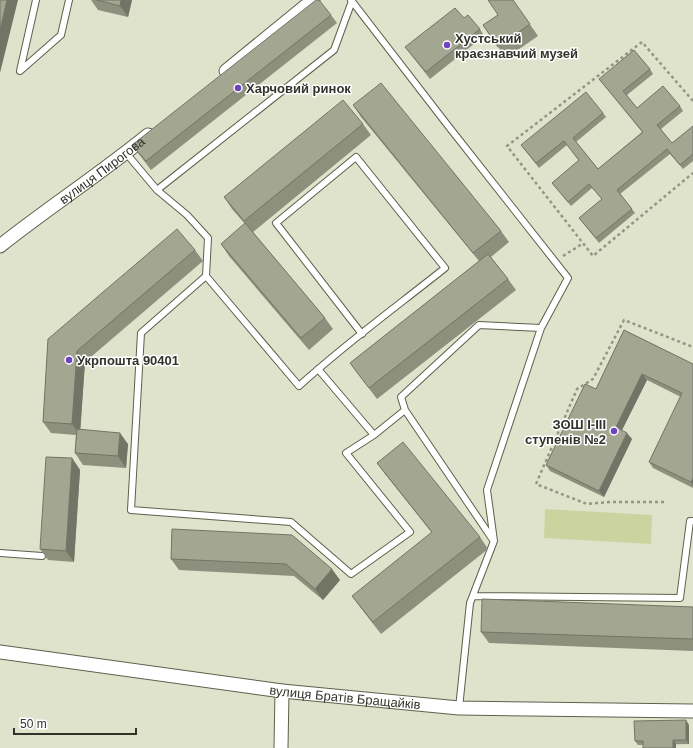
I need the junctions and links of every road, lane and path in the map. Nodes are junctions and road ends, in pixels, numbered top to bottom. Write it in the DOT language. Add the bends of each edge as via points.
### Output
graph roads {
  1 [pos="36,0"];
  2 [pos="69,0"];
  3 [pos="313,0"];
  4 [pos="352,0"];
  5 [pos="216,79"];
  6 [pos="693,101"];
  7 [pos="156,128"];
  8 [pos="126,153"];
  9 [pos="693,173"];
  10 [pos="157,190"];
  11 [pos="582,244"];
  12 [pos="0,246"];
  13 [pos="554,261"];
  14 [pos="206,276"];
  15 [pos="541,328"];
  16 [pos="362,334"];
  17 [pos="693,347"];
  18 [pos="318,369"];
  19 [pos="405,410"];
  20 [pos="374,435"];
  21 [pos="664,502"];
  22 [pos="693,522"];
  23 [pos="494,541"];
  24 [pos="0,553"];
  25 [pos="42,556"];
  26 [pos="473,596"];
  27 [pos="0,652"];
  28 [pos="282,691"];
  29 [pos="459,708"];
  30 [pos="693,711"];
  31 [pos="281,748"];
  1 -- 2 [label="lane" via="20,71 62,35"];
  3 -- 5 [label="street"];
  4 -- 10 [label="lane" via="334,50"];
  4 -- 13 [label="lane"];
  6 -- 11 [label="path" via="642,42 507,146"];
  7 -- 8 [label="street, вулиця Пирогова"];
  8 -- 10 [label="lane"];
  8 -- 12 [label="street, вулиця Пирогова"];
  9 -- 11 [label="path" via="593,256"];
  10 -- 14 [label="lane" via="187,215 208,238"];
  11 -- 13 [label="path"];
  13 -- 15 [label="lane" via="568,278"];
  14 -- 18 [label="lane" via="299,386"];
  14 -- 20 [label="lane" via="142,333 131,510 291,522 351,574 410,532 346,453"];
  15 -- 19 [label="lane" via="479,325 401,397"];
  15 -- 23 [label="lane" via="487,490"];
  16 -- 16 [label="lane" via="276,223 356,157 445,268"];
  16 -- 18 [label="lane"];
  17 -- 21 [label="path" via="624,320 593,379 577,389 536,484 587,504"];
  18 -- 20 [label="lane"];
  19 -- 20 [label="lane"];
  19 -- 23 [label="lane"];
  22 -- 26 [label="lane" via="690,521 680,598"];
  23 -- 26 [label="lane"];
  24 -- 25 [label="lane"];
  26 -- 29 [label="lane"];
  27 -- 28 [label="street, вулиця Братів Бращайків"];
  28 -- 29 [label="street, вулиця Братів Бращайків"];
  28 -- 31 [label="street"];
  29 -- 30 [label="street, вулиця Братів Бращайків"];
}
